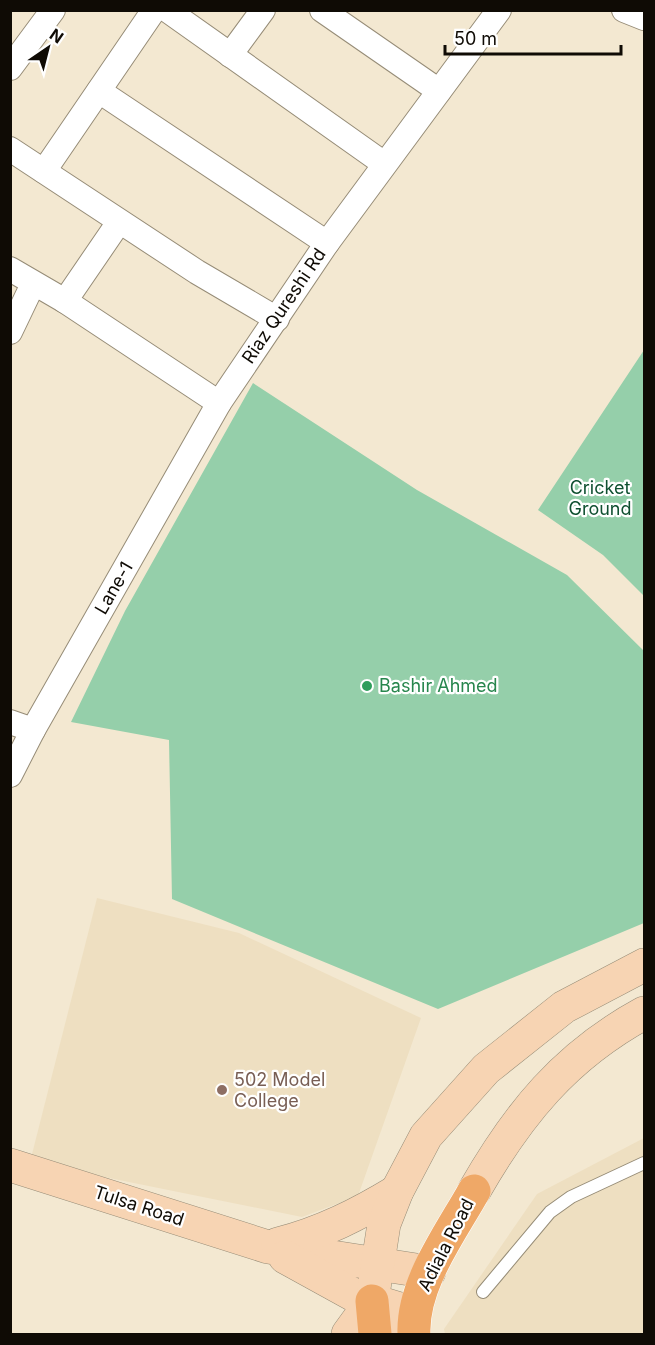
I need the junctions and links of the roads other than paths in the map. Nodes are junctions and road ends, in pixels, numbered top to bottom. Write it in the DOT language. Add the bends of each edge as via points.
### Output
graph roads {
  1 [pos="53,10"];
  2 [pos="154,10"];
  3 [pos="167,10"];
  4 [pos="263,10"];
  5 [pos="322,10"];
  6 [pos="499,10"];
  7 [pos="624,10"];
  8 [pos="645,18"];
  9 [pos="230,55"];
  10 [pos="10,68"];
  11 [pos="99,91"];
  12 [pos="439,91"];
  13 [pos="10,148"];
  14 [pos="383,163"];
  15 [pos="44,171"];
  16 [pos="119,222"];
  17 [pos="327,243"];
  18 [pos="10,268"];
  19 [pos="33,284"];
  20 [pos="65,301"];
  21 [pos="277,319"];
  22 [pos="10,332"];
  23 [pos="219,403"];
  24 [pos="10,722"];
  25 [pos="33,730"];
  26 [pos="10,775"];
  27 [pos="645,965"];
  28 [pos="645,1013"];
  29 [pos="645,1163"];
  30 [pos="10,1165"];
  31 [pos="397,1191"];
  32 [pos="268,1247"];
  33 [pos="376,1264"];
  34 [pos="429,1272"];
  35 [pos="483,1292"];
  36 [pos="372,1301"];
  37 [pos="407,1327"];
  38 [pos="348,1335"];
  39 [pos="375,1335"];
  1 -- 10 [label="street"];
  2 -- 11 [label="street"];
  3 -- 9 [label="street"];
  4 -- 9 [label="street"];
  5 -- 12 [label="street"];
  6 -- 12 [label="street, Riaz Qureshi Rd"];
  7 -- 8 [label="street"];
  9 -- 14 [label="street"];
  11 -- 15 [label="street"];
  11 -- 17 [label="street"];
  12 -- 14 [label="street, Riaz Qureshi Rd"];
  13 -- 15 [label="street"];
  14 -- 17 [label="street, Riaz Qureshi Rd"];
  15 -- 16 [label="street"];
  16 -- 20 [label="street"];
  16 -- 21 [label="street"];
  17 -- 21 [label="street, Riaz Qureshi Rd"];
  18 -- 19 [label="street"];
  19 -- 20 [label="street"];
  19 -- 22 [label="street"];
  20 -- 23 [label="street"];
  21 -- 23 [label="street, Riaz Qureshi Rd"];
  23 -- 25 [label="street, Lane-1"];
  24 -- 25 [label="street"];
  25 -- 26 [label="street, Lane-1"];
  27 -- 31 [label="main road" via="564,1007 486,1069 426,1136"];
  28 -- 34 [label="main road, Adiala Road" via="573,1060 520,1119 499,1147"];
  29 -- 35 [label="lane" via="556,1207"];
  30 -- 32 [label="main road, Tulsa Road"];
  31 -- 32 [label="main road" via="350,1220"];
  31 -- 33 [label="main road" via="384,1224"];
  32 -- 33 [label="main road, Tulsa Road"];
  32 -- 36 [label="main road, Tulsa Road"];
  33 -- 34 [label="main road, Tulsa Road"];
  33 -- 36 [label="main road"];
  34 -- 37 [label="main road, Adiala Road"];
  36 -- 37 [label="main road, Tulsa Road"];
  36 -- 38 [label="main road"];
  36 -- 39 [label="main road"];
}
